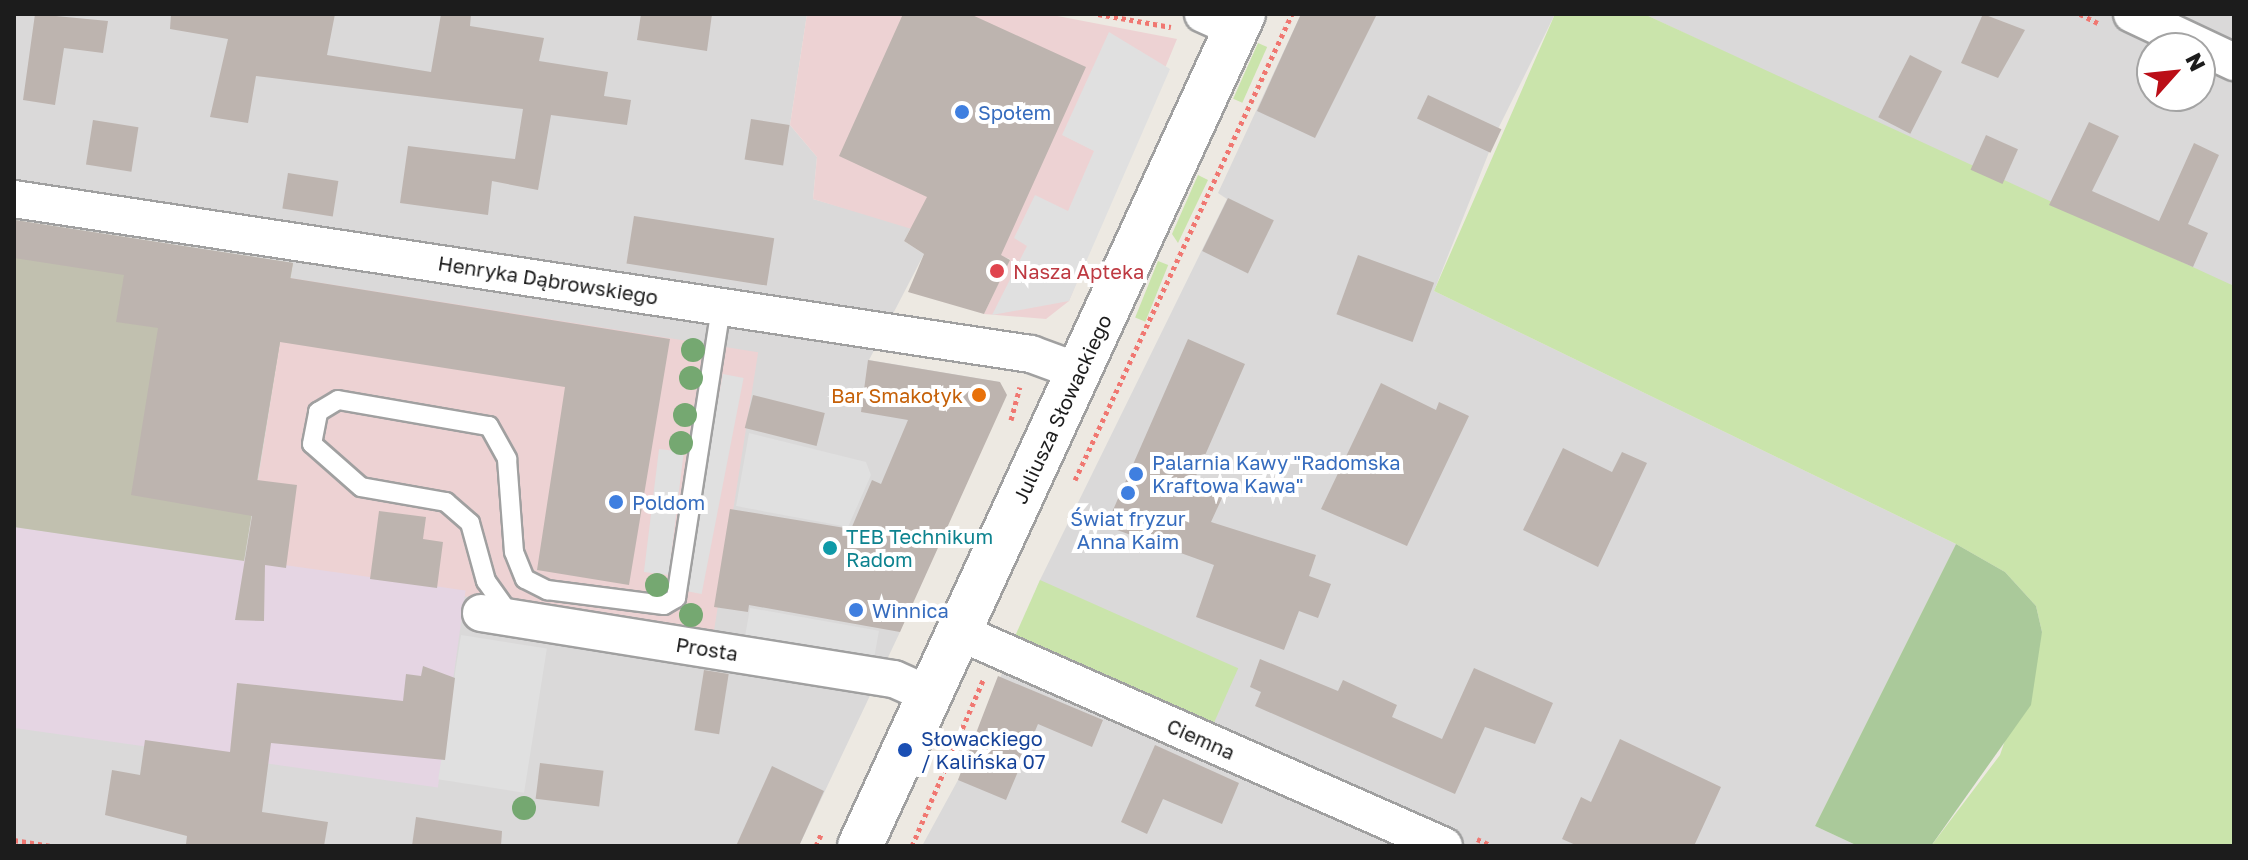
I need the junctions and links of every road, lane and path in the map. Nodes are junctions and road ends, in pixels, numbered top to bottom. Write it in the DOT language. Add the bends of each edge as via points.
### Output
graph roads {
  1 [pos="1098,14"];
  2 [pos="1292,14"];
  3 [pos="2132,14"];
  4 [pos="1215,22"];
  5 [pos="2234,62"];
  6 [pos="14,199"];
  7 [pos="721,306"];
  8 [pos="1080,372"];
  9 [pos="1068,495"];
  10 [pos="496,615"];
  11 [pos="978,641"];
  12 [pos="930,695"];
  13 [pos="14,840"];
  14 [pos="53,846"];
  15 [pos="860,846"];
  16 [pos="912,846"];
  17 [pos="1444,846"];
  1 -- 4 [label="path"];
  2 -- 9 [label="path"];
  3 -- 5 [label="street"];
  4 -- 8 [label="street, Juliusza Słowackiego"];
  6 -- 7 [label="street, Henryka Dąbrowskiego"];
  7 -- 8 [label="street, Henryka Dąbrowskiego" via="1031,354"];
  7 -- 10 [label="lane" via="676,598 664,605 547,590 525,579 514,552 507,459 489,426 338,400 318,412 312,444 361,487 446,502 470,523"];
  8 -- 11 [label="street, Juliusza Słowackiego"];
  10 -- 12 [label="street, Prosta" via="894,679"];
  11 -- 12 [label="street, Juliusza Słowackiego"];
  11 -- 16 [label="path"];
  11 -- 17 [label="street, Ciemna"];
  12 -- 15 [label="street, Juliusza Słowackiego"];
  13 -- 14 [label="path"];
}
